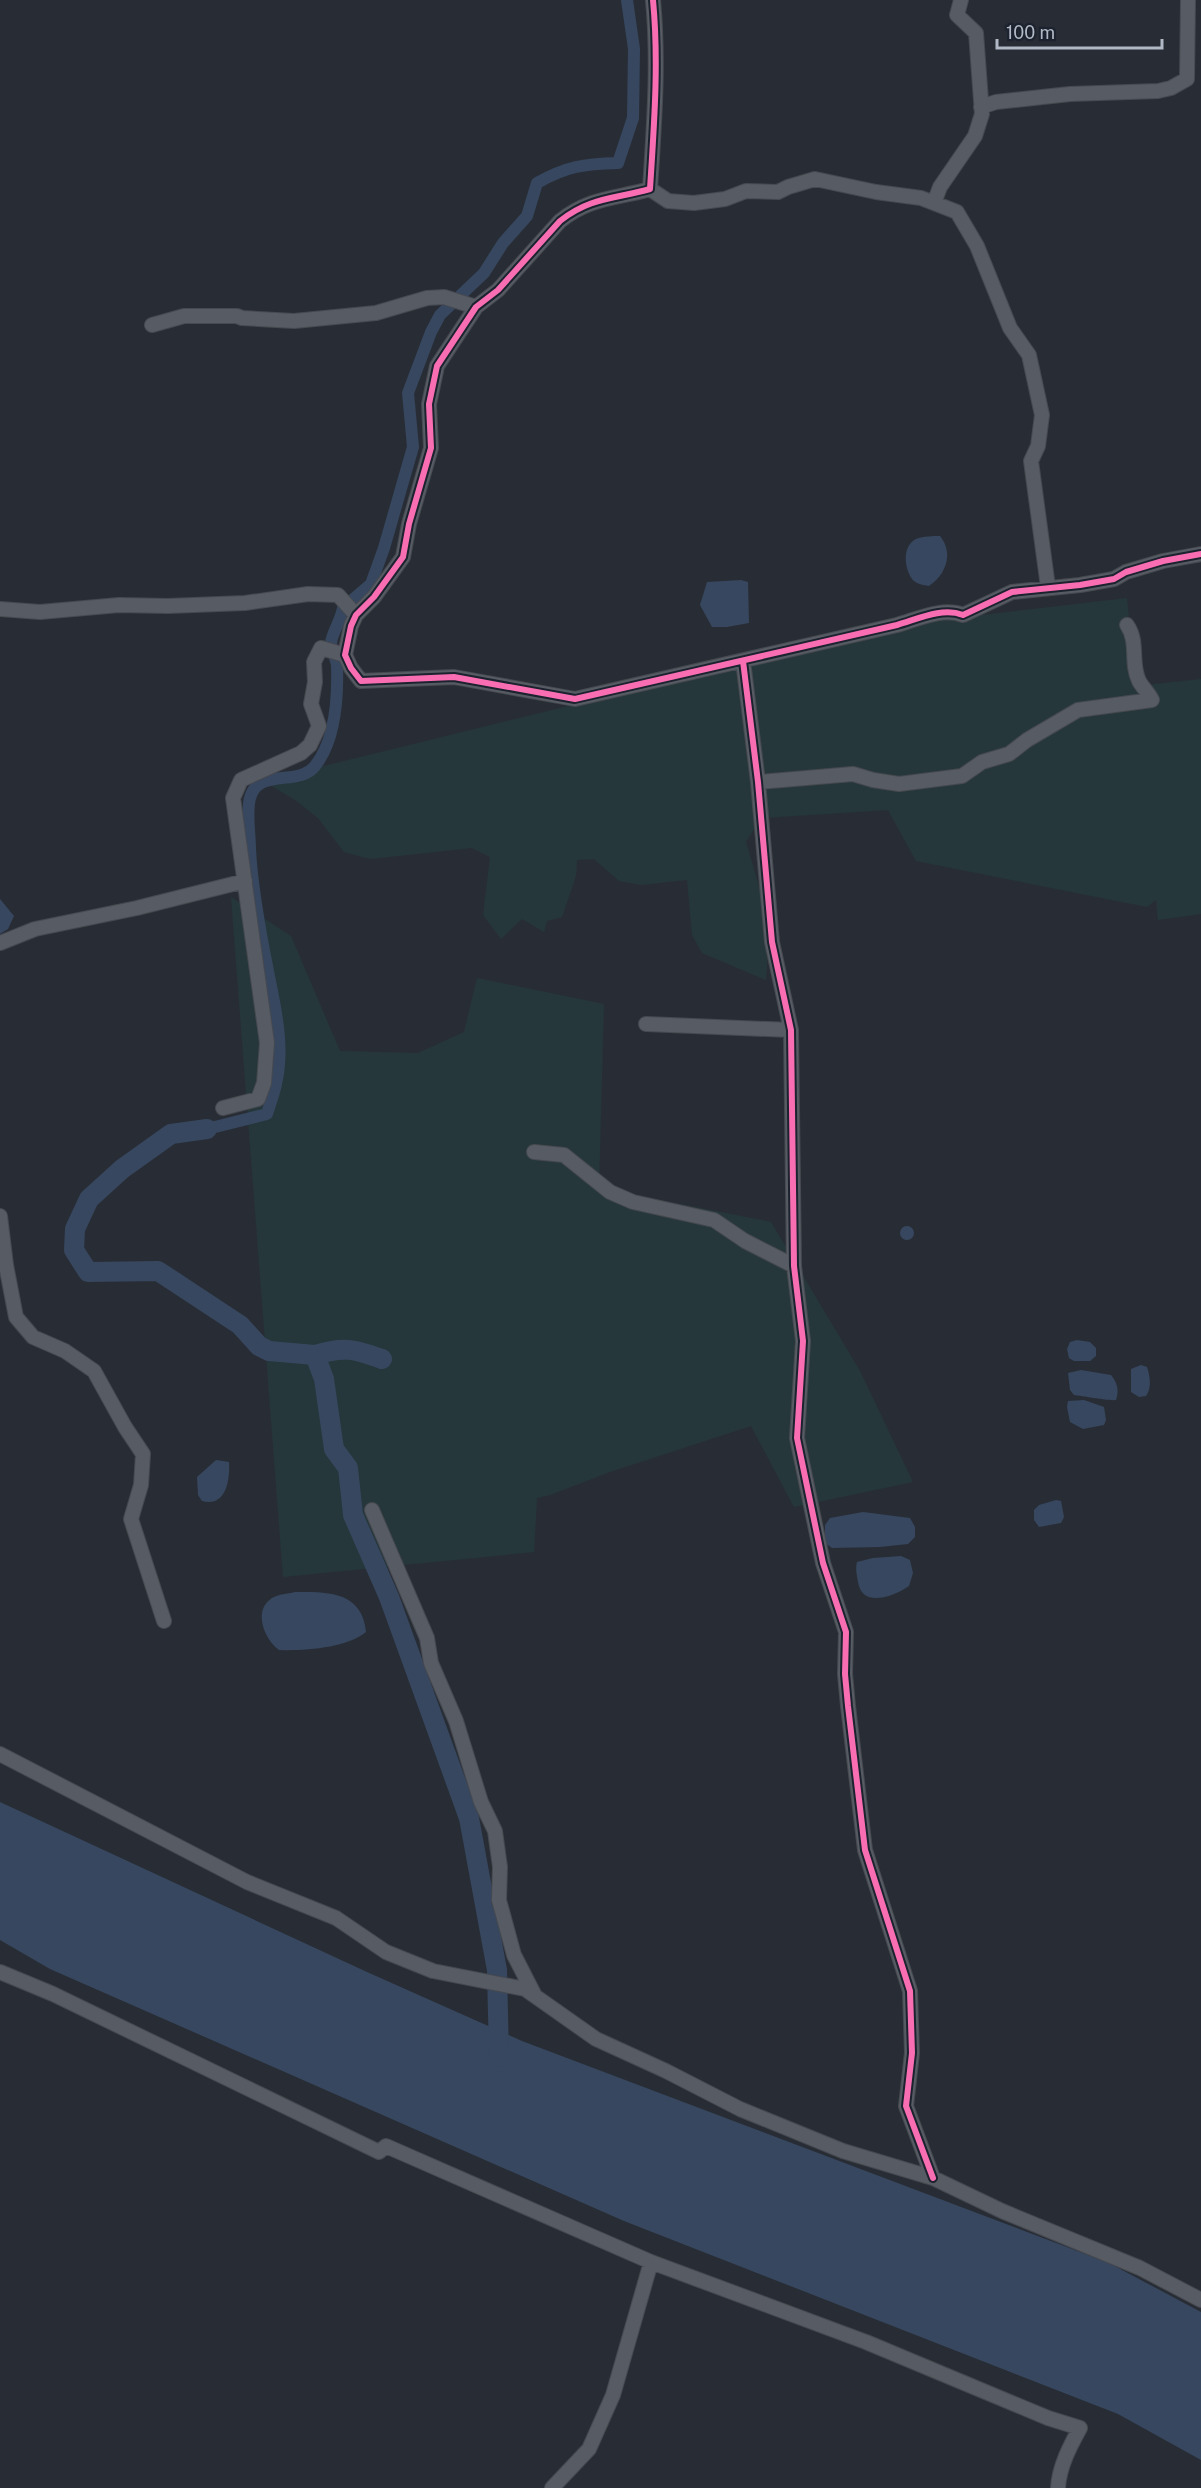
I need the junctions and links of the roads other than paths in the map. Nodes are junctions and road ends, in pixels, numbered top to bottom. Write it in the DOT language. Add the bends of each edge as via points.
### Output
graph roads {
  1 [pos="653,0"];
  2 [pos="961,0"];
  3 [pos="1188,0"];
  4 [pos="981,107"];
  5 [pos="650,189"];
  6 [pos="934,203"];
  7 [pos="473,306"];
  8 [pos="152,325"];
  9 [pos="1201,554"];
  10 [pos="1048,587"];
  11 [pos="0,609"];
  12 [pos="356,615"];
  13 [pos="1126,625"];
  14 [pos="345,656"];
  15 [pos="743,661"];
  16 [pos="758,782"];
  17 [pos="245,881"];
  18 [pos="0,942"];
  19 [pos="646,1024"];
  20 [pos="791,1030"];
  21 [pos="223,1108"];
  22 [pos="534,1152"];
  23 [pos="0,1216"];
  24 [pos="794,1266"];
  25 [pos="372,1510"];
  26 [pos="164,1621"];
  27 [pos="0,1754"];
  28 [pos="0,1972"];
  29 [pos="530,1993"];
  30 [pos="933,2178"];
  31 [pos="651,2262"];
  32 [pos="1201,2300"];
  33 [pos="552,2488"];
  34 [pos="1058,2488"];
  1 -- 5 [label="street" via="656,89"];
  2 -- 4 [label="street" via="957,15 976,33"];
  3 -- 4 [label="street" via="1187,79 1171,88 1134,94 1070,94"];
  4 -- 6 [label="street" via="975,136 940,187"];
  5 -- 6 [label="street" via="668,201 694,202 725,199 746,191 778,192 815,179"];
  5 -- 7 [label="street" via="598,199 570,213 498,290"];
  6 -- 10 [label="street" via="957,212 977,246 1010,328 1029,355 1042,415 1038,446 1031,461"];
  7 -- 8 [label="street" via="444,297 427,298 376,313 294,321 183,316"];
  7 -- 12 [label="street" via="437,366 429,404 430,448 403,557"];
  9 -- 10 [label="street" via="1163,561 1114,579"];
  10 -- 15 [label="street" via="1012,592 963,615 941,612"];
  11 -- 12 [label="street" via="40,612 119,605 245,603 308,594 338,595"];
  12 -- 14 [label="street"];
  13 -- 16 [label="street" via="1133,634 1139,682 1152,700 1078,710 1009,754 982,762 962,776 899,784 853,774"];
  14 -- 15 [label="street" via="361,681 454,677 575,699"];
  14 -- 17 [label="street" via="321,648 314,662 311,704 319,726 310,745 301,753 241,780 233,798"];
  15 -- 16 [label="street"];
  16 -- 20 [label="street" via="772,942"];
  17 -- 18 [label="street" via="35,928"];
  17 -- 21 [label="street" via="267,1043 264,1083 258,1099"];
  19 -- 20 [label="street"];
  20 -- 24 [label="street"];
  22 -- 24 [label="street" via="564,1155 610,1192 633,1202 714,1220"];
  23 -- 26 [label="street" via="16,1317 33,1337 94,1371 143,1454 141,1485 130,1519"];
  24 -- 30 [label="street" via="803,1341 797,1438 823,1563 846,1632 845,1674 865,1850 910,1991 912,2053 906,2106"];
  25 -- 29 [label="street" via="427,1638 430,1663 456,1721 481,1802 495,1832 499,1900 514,1955"];
  27 -- 29 [label="street" via="247,1882 336,1918 386,1952 434,1971"];
  28 -- 31 [label="street" via="379,2152 386,2145"];
  29 -- 30 [label="street" via="596,2039 740,2109 843,2151"];
  30 -- 32 [label="street" via="1140,2268"];
  31 -- 33 [label="street" via="613,2395 589,2449"];
  31 -- 34 [label="street" via="1080,2428 1068,2449"];
}
